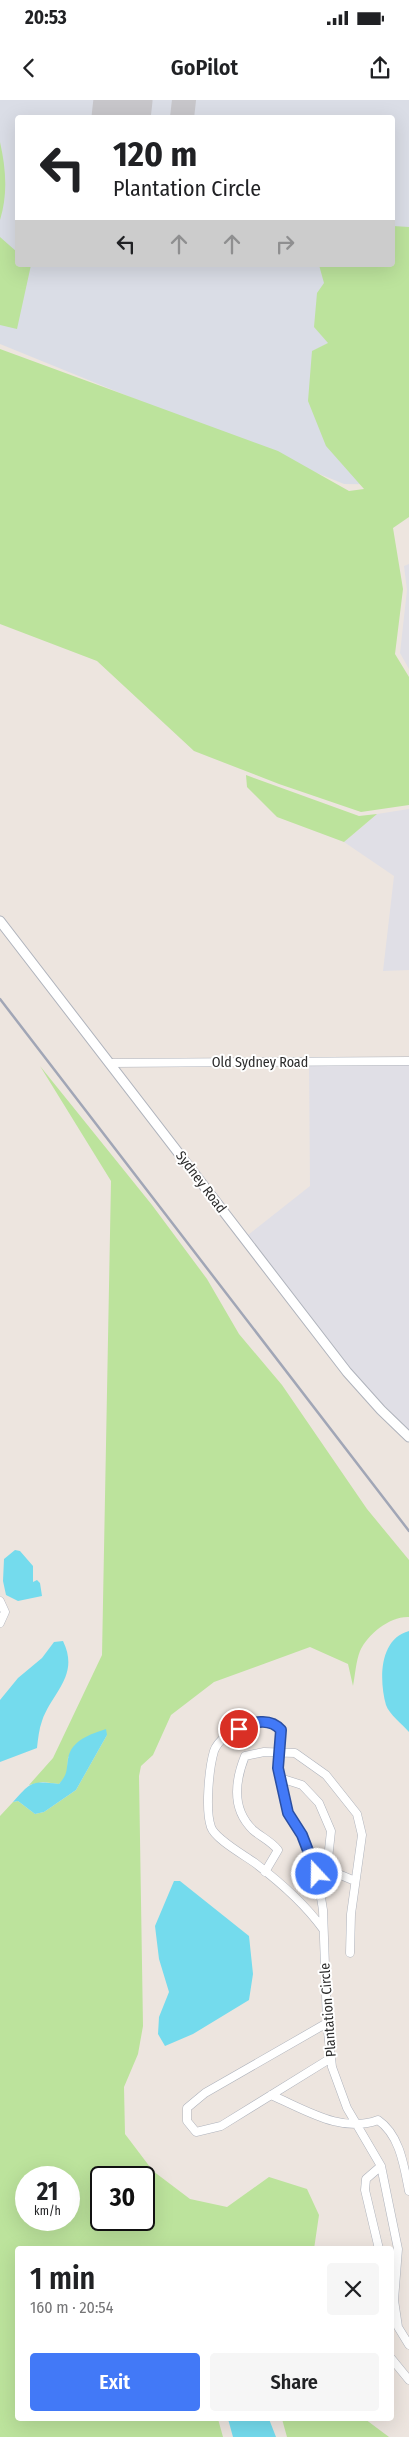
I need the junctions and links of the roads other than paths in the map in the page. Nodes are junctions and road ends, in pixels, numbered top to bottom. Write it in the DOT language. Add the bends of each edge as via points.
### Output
graph roads {
  1 [pos="0,920"];
  2 [pos="409,1061"];
  3 [pos="110,1063"];
  4 [pos="409,1437"];
  5 [pos="0,1601"];
  6 [pos="0,1623"];
  7 [pos="278,1752"];
  8 [pos="280,1778"];
  9 [pos="324,1868"];
  10 [pos="265,1872"];
  11 [pos="318,1879"];
  12 [pos="355,1881"];
  13 [pos="323,1929"];
  14 [pos="350,1953"];
  15 [pos="327,2024"];
  16 [pos="331,2058"];
  17 [pos="271,2094"];
  18 [pos="357,2124"];
  19 [pos="381,2166"];
  20 [pos="409,2191"];
  21 [pos="378,2246"];
  22 [pos="409,2344"];
  23 [pos="394,2362"];
  24 [pos="409,2380"];
  1 -- 3 [label="street, Sydney Road"];
  2 -- 3 [label="street, Old Sydney Road"];
  3 -- 4 [label="street, Sydney Road" via="347,1372"];
  5 -- 6 [label="street" via="5,1612"];
  7 -- 8 [label="street, Plantation Circle"];
  7 -- 10 [label="street, Plantation Circle" via="245,1756 237,1776 239,1812 278,1850"];
  7 -- 10 [label="street, Plantation Circle" via="281,1730 268,1722 251,1722 226,1736 214,1750 210,1780 211,1828"];
  7 -- 12 [label="street, Plantation Circle" via="295,1754 326,1775 356,1814 362,1835"];
  8 -- 9 [label="street" via="302,1784 319,1803 331,1831"];
  8 -- 11 [label="street, Plantation Circle" via="288,1813 302,1835"];
  9 -- 11 [label="street"];
  9 -- 12 [label="street"];
  10 -- 13 [label="street, Plantation Circle" via="310,1911"];
  11 -- 13 [label="street, Plantation Circle"];
  12 -- 14 [label="street, Plantation Circle"];
  13 -- 15 [label="street, Plantation Circle"];
  15 -- 16 [label="street, Plantation Circle"];
  15 -- 17 [label="street" via="205,2093 188,2108 187,2121 196,2132 221,2126"];
  16 -- 17 [label="street"];
  16 -- 18 [label="street, Plantation Circle" via="347,2108"];
  17 -- 18 [label="street" via="331,2121"];
  18 -- 19 [label="street, Plantation Circle"];
  18 -- 20 [label="street" via="378,2120 386,2126 402,2155"];
  19 -- 21 [label="street" via="366,2179 365,2190"];
  19 -- 22 [label="street, Plantation Circle" via="398,2249 394,2300 398,2327"];
  23 -- 24 [label="street"];
}
